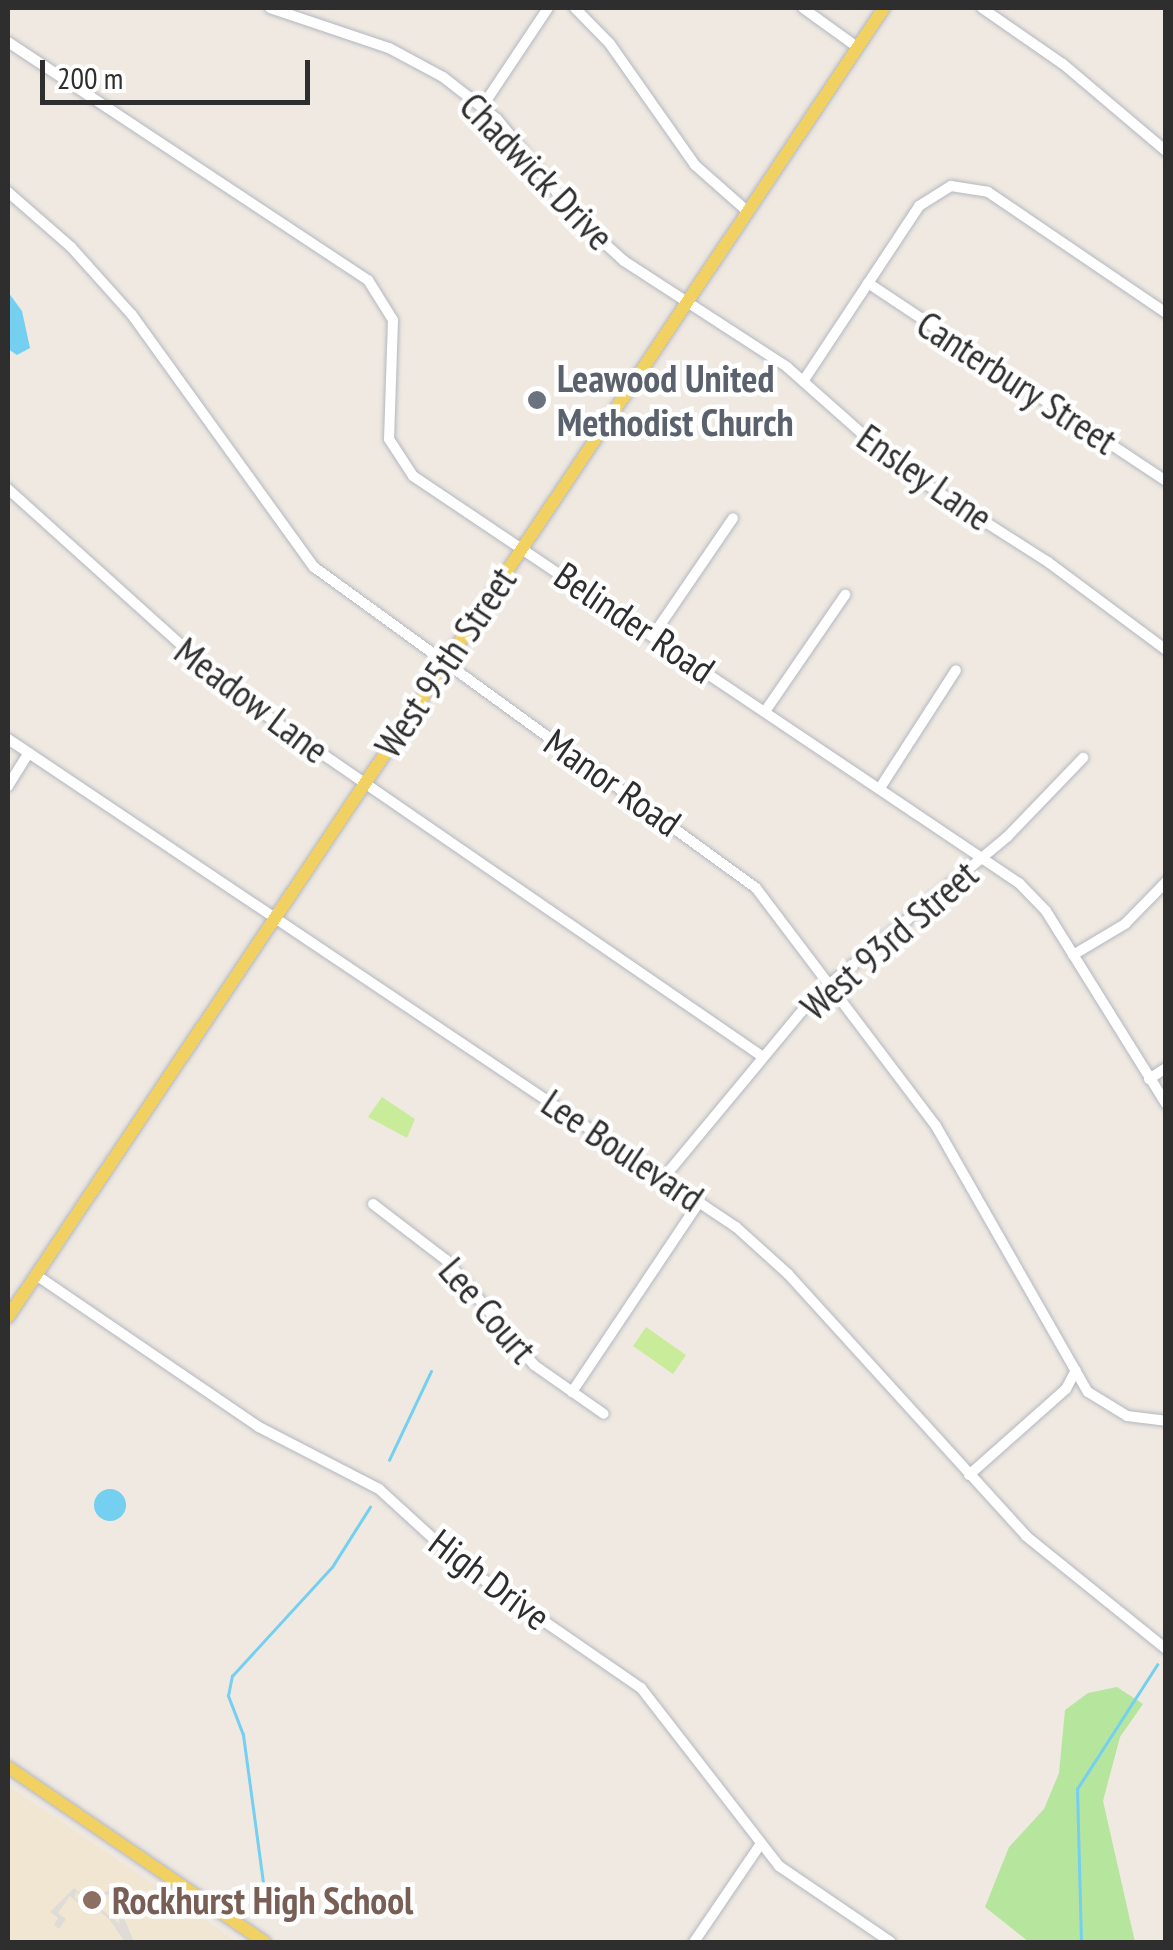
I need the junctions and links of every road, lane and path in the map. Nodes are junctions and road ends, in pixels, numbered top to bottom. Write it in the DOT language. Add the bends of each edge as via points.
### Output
graph roads {
  1 [pos="270,8"];
  2 [pos="548,8"];
  3 [pos="575,8"];
  4 [pos="803,8"];
  5 [pos="884,8"];
  6 [pos="982,8"];
  7 [pos="8,42"];
  8 [pos="858,47"];
  9 [pos="482,106"];
  10 [pos="1166,151"];
  11 [pos="8,192"];
  12 [pos="747,211"];
  13 [pos="868,283"];
  14 [pos="688,301"];
  15 [pos="1166,313"];
  16 [pos="804,380"];
  17 [pos="1166,482"];
  18 [pos="8,489"];
  19 [pos="733,518"];
  20 [pos="521,548"];
  21 [pos="845,595"];
  22 [pos="654,634"];
  23 [pos="1166,650"];
  24 [pos="443,664"];
  25 [pos="956,670"];
  26 [pos="766,710"];
  27 [pos="8,738"];
  28 [pos="29,753"];
  29 [pos="1083,758"];
  30 [pos="364,783"];
  31 [pos="8,786"];
  32 [pos="880,788"];
  33 [pos="983,858"];
  34 [pos="1166,882"];
  35 [pos="275,917"];
  36 [pos="1074,955"];
  37 [pos="830,982"];
  38 [pos="763,1056"];
  39 [pos="1166,1068"];
  40 [pos="1150,1078"];
  41 [pos="1166,1104"];
  42 [pos="665,1176"];
  43 [pos="700,1200"];
  44 [pos="373,1204"];
  45 [pos="36,1275"];
  46 [pos="8,1317"];
  47 [pos="1076,1370"];
  48 [pos="1066,1389"];
  49 [pos="572,1392"];
  50 [pos="1088,1392"];
  51 [pos="604,1414"];
  52 [pos="1166,1421"];
  53 [pos="969,1476"];
  54 [pos="1166,1649"];
  55 [pos="8,1767"];
  56 [pos="760,1845"];
  57 [pos="871,1937"];
  58 [pos="265,1942"];
  59 [pos="694,1942"];
  60 [pos="890,1942"];
  1 -- 9 [label="street, Chadwick Drive" via="389,48"];
  2 -- 9 [label="street"];
  3 -- 12 [label="street" via="610,44 695,165"];
  4 -- 8 [label="street"];
  5 -- 8 [label="main road, West 95th Street"];
  6 -- 10 [label="street"];
  7 -- 20 [label="street, Belinder Road" via="377,288 392,320 387,420 397,459"];
  8 -- 12 [label="main road, West 95th Street"];
  9 -- 14 [label="street, Chadwick Drive" via="604,245"];
  11 -- 24 [label="street, Manor Road" via="71,247 132,315 314,568"];
  12 -- 14 [label="main road, West 95th Street"];
  13 -- 15 [label="street" via="928,197 951,186 988,192"];
  13 -- 16 [label="street"];
  13 -- 17 [label="street, Canterbury Street"];
  14 -- 16 [label="street, Ensley Lane"];
  14 -- 20 [label="main road, West 95th Street"];
  16 -- 23 [label="street, Ensley Lane" via="902,469 1048,562"];
  18 -- 30 [label="street, Meadow Lane" via="203,668"];
  19 -- 22 [label="street"];
  20 -- 22 [label="street, Belinder Road"];
  20 -- 24 [label="main road, West 95th Street"];
  21 -- 26 [label="street"];
  22 -- 26 [label="street, Belinder Road"];
  24 -- 30 [label="main road, West 95th Street"];
  24 -- 37 [label="street, Manor Road" via="739,872"];
  25 -- 32 [label="street"];
  26 -- 32 [label="street, Belinder Road"];
  27 -- 28 [label="street, Lee Boulevard"];
  28 -- 31 [label="street"];
  28 -- 35 [label="street, Lee Boulevard"];
  29 -- 33 [label="street, West 93rd Street"];
  30 -- 35 [label="main road, West 95th Street"];
  30 -- 38 [label="street, Meadow Lane"];
  32 -- 33 [label="street, Belinder Road"];
  33 -- 36 [label="street, Belinder Road" via="1035,897"];
  33 -- 37 [label="street, West 93rd Street"];
  34 -- 36 [label="street" via="1125,924"];
  35 -- 42 [label="street, Lee Boulevard"];
  35 -- 45 [label="main road, West 95th Street"];
  36 -- 40 [label="street, Belinder Road"];
  37 -- 38 [label="street, West 93rd Street"];
  37 -- 47 [label="street, Manor Road" via="962,1168"];
  38 -- 42 [label="street, West 93rd Street"];
  39 -- 40 [label="street"];
  40 -- 41 [label="street, Belinder Road"];
  42 -- 43 [label="street, Lee Boulevard"];
  43 -- 49 [label="street"];
  43 -- 53 [label="street, Lee Boulevard" via="788,1274"];
  44 -- 49 [label="street, Lee Court" via="431,1246 506,1338"];
  45 -- 46 [label="main road, West 95th Street"];
  45 -- 56 [label="street, High Drive" via="269,1434 379,1489 461,1564 642,1688"];
  47 -- 48 [label="street"];
  47 -- 50 [label="street, Manor Road"];
  48 -- 50 [label="street"];
  48 -- 53 [label="street"];
  49 -- 51 [label="street, Lee Court"];
  50 -- 52 [label="street" via="1116,1411"];
  53 -- 54 [label="street, Lee Boulevard" via="1026,1536"];
  55 -- 58 [label="main road"];
  56 -- 57 [label="street, High Drive"];
  56 -- 59 [label="street"];
  57 -- 60 [label="street, High Drive"];
}
